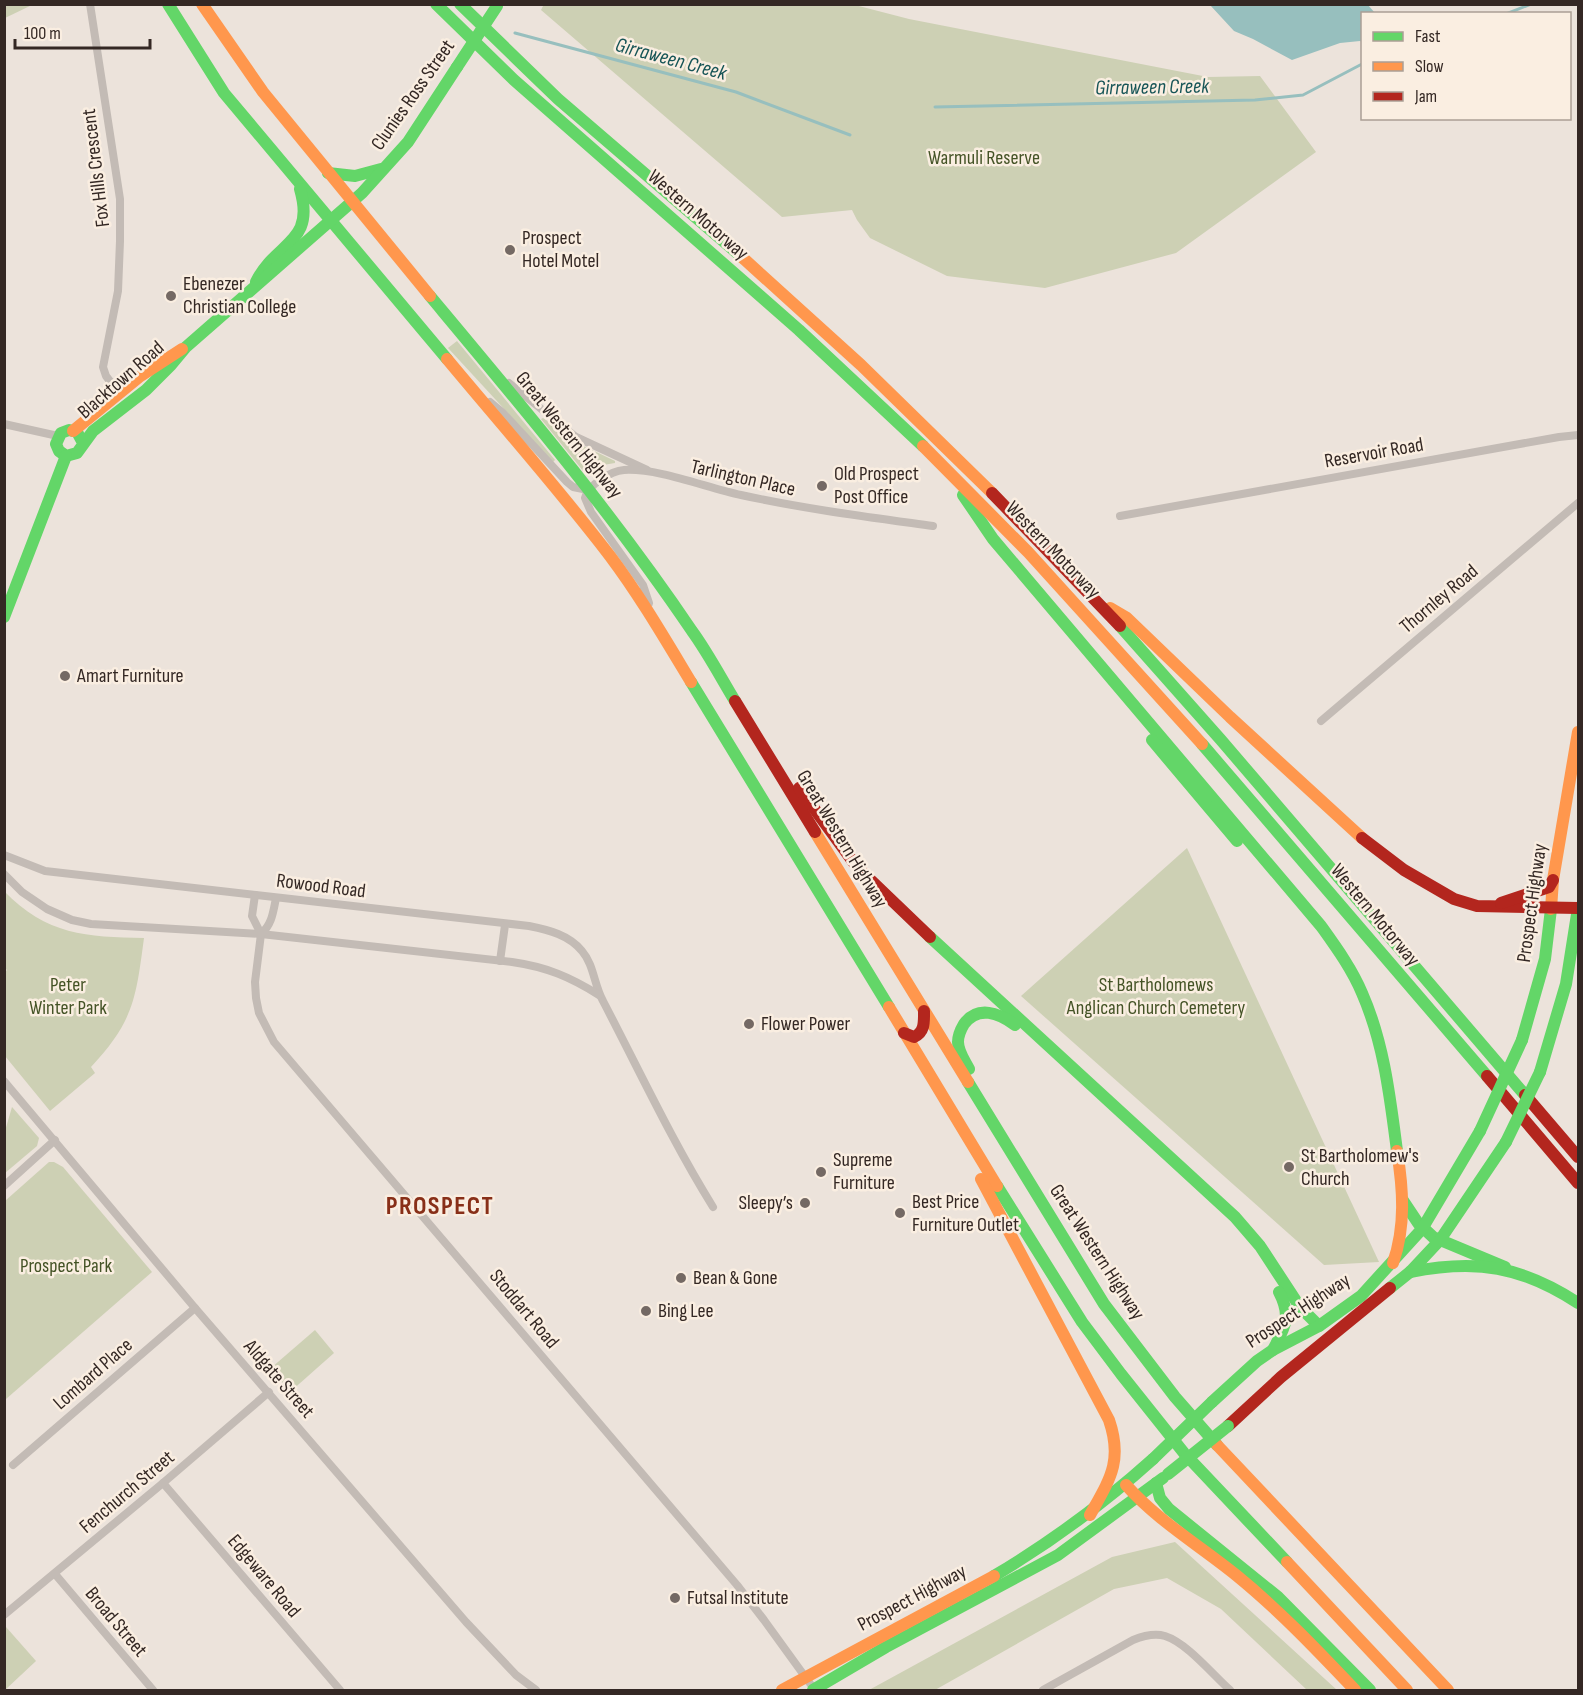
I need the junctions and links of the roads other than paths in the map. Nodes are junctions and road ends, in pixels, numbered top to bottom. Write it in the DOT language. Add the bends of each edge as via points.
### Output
graph roads {
  1 [pos="90,4"];
  2 [pos="168,4"];
  3 [pos="202,4"];
  4 [pos="436,4"];
  5 [pos="460,4"];
  6 [pos="498,5"];
  7 [pos="388,166"];
  8 [pos="328,173"];
  9 [pos="299,186"];
  10 [pos="352,202"];
  11 [pos="329,222"];
  12 [pos="253,288"];
  13 [pos="186,347"];
  14 [pos="490,368"];
  15 [pos="458,374"];
  16 [pos="158,379"];
  17 [pos="119,393"];
  18 [pos="105,421"];
  19 [pos="4,424"];
  20 [pos="73,430"];
  21 [pos="1578,435"];
  22 [pos="58,436"];
  23 [pos="83,443"];
  24 [pos="66,456"];
  25 [pos="942,464"];
  26 [pos="654,473"];
  27 [pos="588,490"];
  28 [pos="1578,503"];
  29 [pos="1120,516"];
  30 [pos="933,526"];
  31 [pos="1097,600"];
  32 [pos="4,617"];
  33 [pos="656,623"];
  34 [pos="742,711"];
  35 [pos="1321,721"];
  36 [pos="1578,732"];
  37 [pos="4,855"];
  38 [pos="4,874"];
  39 [pos="1553,880"];
  40 [pos="255,895"];
  41 [pos="276,898"];
  42 [pos="1578,901"];
  43 [pos="1492,906"];
  44 [pos="1578,908"];
  45 [pos="1551,909"];
  46 [pos="505,925"];
  47 [pos="261,934"];
  48 [pos="500,961"];
  49 [pos="599,995"];
  50 [pos="924,1011"];
  51 [pos="904,1033"];
  52 [pos="4,1081"];
  53 [pos="936,1086"];
  54 [pos="55,1140"];
  55 [pos="1012,1155"];
  56 [pos="1578,1157"];
  57 [pos="1578,1184"];
  58 [pos="4,1186"];
  59 [pos="1402,1199"];
  60 [pos="713,1207"];
  61 [pos="1422,1229"];
  62 [pos="1440,1240"];
  63 [pos="1393,1263"];
  64 [pos="1507,1269"];
  65 [pos="1410,1272"];
  66 [pos="1578,1303"];
  67 [pos="195,1308"];
  68 [pos="1319,1326"];
  69 [pos="1273,1350"];
  70 [pos="269,1392"];
  71 [pos="13,1465"];
  72 [pos="164,1483"];
  73 [pos="1156,1483"];
  74 [pos="1126,1485"];
  75 [pos="1136,1497"];
  76 [pos="1090,1515"];
  77 [pos="55,1574"];
  78 [pos="4,1615"];
  79 [pos="806,1677"];
  80 [pos="153,1690"];
  81 [pos="340,1690"];
  82 [pos="536,1690"];
  83 [pos="782,1690"];
  84 [pos="814,1690"];
  85 [pos="1043,1690"];
  86 [pos="1230,1690"];
  87 [pos="1355,1690"];
  88 [pos="1370,1690"];
  89 [pos="1407,1690"];
  90 [pos="1448,1690"];
  1 -- 17 [label="street, Fox Hills Crescent" via="120,199 117,291 103,367"];
  2 -- 9 [label="main road" via="224,93"];
  3 -- 8 [label="main road, Great Western Highway" via="263,92"];
  4 -- 25 [label="main road, Western Motorway" via="500,68 773,306"];
  5 -- 31 [label="main road, Western Motorway" via="558,99 861,365"];
  6 -- 7 [label="main road, Clunies Ross Street, bridge"];
  7 -- 8 [label="main road" via="360,176"];
  7 -- 10 [label="main road, Clunies Ross Street"];
  8 -- 10 [label="main road, Great Western Highway"];
  9 -- 11 [label="main road"];
  9 -- 12 [label="main road" via="306,213 304,222 294,239 265,266"];
  10 -- 11 [label="main road, Blacktown Road"];
  10 -- 14 [label="main road, Great Western Highway"];
  11 -- 12 [label="main road, Blacktown Road"];
  11 -- 15 [label="main road"];
  12 -- 13 [label="main road, Blacktown Road"];
  13 -- 16 [label="main road, Blacktown Road"];
  13 -- 17 [label="main road, Blacktown Road"];
  14 -- 26 [label="street, Tarlington Place" via="576,437"];
  14 -- 27 [label="main road, Great Western Highway"];
  15 -- 27 [label="street" via="502,412 567,482"];
  15 -- 33 [label="main road" via="574,510"];
  16 -- 17 [label="main road" via="132,394"];
  16 -- 18 [label="main road, Blacktown Road"];
  17 -- 18 [label="main road" via="119,405"];
  17 -- 20 [label="main road, Blacktown Road"];
  18 -- 23 [label="main road, Blacktown Road"];
  19 -- 22 [label="street"];
  20 -- 22 [label="main road"];
  20 -- 23 [label="main road"];
  21 -- 29 [label="street, Reservoir Road"];
  22 -- 24 [label="main road" via="57,448"];
  23 -- 24 [label="main road" via="78,453"];
  24 -- 32 [label="main road"];
  25 -- 57 [label="main road, Western Motorway" via="1151,685"];
  25 -- 59 [label="main road" via="993,539 1339,951 1359,986 1380,1046"];
  26 -- 27 [label="street, Tarlington Place" via="623,470"];
  26 -- 30 [label="street, Tarlington Place" via="807,509"];
  27 -- 33 [label="street" via="588,508 643,585"];
  27 -- 34 [label="main road, Great Western Highway" via="688,623"];
  28 -- 35 [label="street, Thornley Road"];
  31 -- 43 [label="main road" via="1127,618 1271,756 1376,848 1448,896 1464,903"];
  31 -- 56 [label="main road, Western Motorway"];
  33 -- 51 [label="main road"];
  34 -- 50 [label="main road, Great Western Highway"];
  34 -- 68 [label="main road" via="856,867 1224,1206 1260,1247 1290,1295"];
  36 -- 39 [label="main road, Prospect Highway"];
  37 -- 40 [label="street, Rowood Road" via="45,872"];
  38 -- 47 [label="street" via="47,909 83,923"];
  39 -- 43 [label="main road" via="1549,887"];
  39 -- 45 [label="main road, Prospect Highway"];
  40 -- 41 [label="street, Rowood Road"];
  40 -- 47 [label="street, Stoddart Road" via="252,916"];
  41 -- 46 [label="street, Rowood Road"];
  41 -- 47 [label="street, Stoddart Road" via="273,918"];
  42 -- 44 [label="main road, Prospect Highway"];
  43 -- 45 [label="main road"];
  44 -- 45 [label="main road"];
  44 -- 62 [label="main road, Prospect Highway, bridge" via="1566,984 1540,1072 1506,1142"];
  45 -- 61 [label="main road, Prospect Highway, bridge" via="1545,963 1522,1040 1480,1131"];
  46 -- 48 [label="street"];
  46 -- 49 [label="street, Rowood Road" via="544,929 574,943 588,960"];
  47 -- 48 [label="street"];
  47 -- 79 [label="street, Stoddart Road" via="256,998 274,1042 736,1585"];
  48 -- 49 [label="street" via="546,968"];
  49 -- 60 [label="street, Rowood Road" via="685,1162"];
  50 -- 51 [label="main road" via="920,1034 914,1037"];
  50 -- 55 [label="main road, Great Western Highway"];
  51 -- 53 [label="main road"];
  52 -- 54 [label="street, Aldgate Street"];
  53 -- 76 [label="main road" via="967,1154 1109,1418 1115,1442 1113,1469"];
  53 -- 89 [label="main road" via="1042,1260 1121,1374 1222,1496"];
  54 -- 58 [label="street"];
  54 -- 67 [label="street, Aldgate Street"];
  55 -- 69 [label="main road" via="958,1044 962,1027 974,1014 983,1011 1012,1022 1240,1231 1288,1308 1285,1326"];
  55 -- 90 [label="main road, Great Western Highway" via="1104,1304 1175,1396"];
  59 -- 61 [label="main road"];
  59 -- 63 [label="main road" via="1402,1223"];
  61 -- 62 [label="main road"];
  61 -- 63 [label="main road, Prospect Highway"];
  62 -- 64 [label="main road"];
  62 -- 65 [label="main road, Prospect Highway"];
  63 -- 68 [label="main road, Prospect Highway" via="1361,1296"];
  64 -- 65 [label="main road" via="1451,1267"];
  64 -- 66 [label="main road" via="1541,1281"];
  65 -- 73 [label="main road, Prospect Highway, bridge"];
  67 -- 70 [label="street, Aldgate Street"];
  67 -- 71 [label="street, Lombard Place"];
  68 -- 69 [label="main road, Prospect Highway"];
  69 -- 74 [label="main road, Prospect Highway, bridge"];
  70 -- 72 [label="street, Fenchurch Street"];
  70 -- 82 [label="street, Aldgate Street" via="466,1622 516,1675"];
  72 -- 77 [label="street, Fenchurch Street"];
  72 -- 81 [label="street, Edgeware Road"];
  73 -- 75 [label="main road, Prospect Highway"];
  73 -- 88 [label="main road" via="1160,1498 1169,1509 1278,1597"];
  74 -- 75 [label="main road"];
  74 -- 76 [label="main road, Prospect Highway"];
  75 -- 84 [label="main road, Prospect Highway" via="1058,1555"];
  75 -- 87 [label="main road" via="1236,1575"];
  76 -- 79 [label="main road, Prospect Highway" via="985,1581"];
  77 -- 78 [label="street, Fenchurch Street"];
  77 -- 80 [label="street, Broad Street"];
  79 -- 83 [label="main road, Prospect Highway"];
  79 -- 84 [label="street, Stoddart Road"];
  85 -- 86 [label="street" via="1146,1635 1164,1636 1180,1644"];
}
